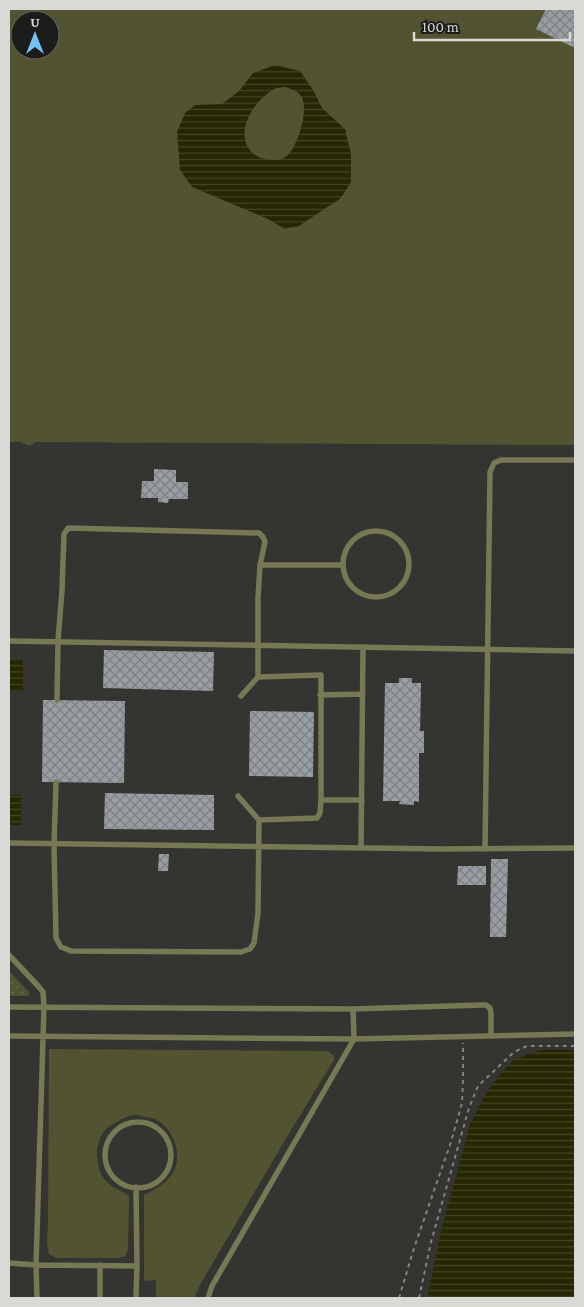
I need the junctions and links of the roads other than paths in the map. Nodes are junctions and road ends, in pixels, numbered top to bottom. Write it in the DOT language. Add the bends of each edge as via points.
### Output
graph roads {
  1 [pos="575,460"];
  2 [pos="260,565"];
  3 [pos="342,565"];
  4 [pos="9,641"];
  5 [pos="58,641"];
  6 [pos="258,646"];
  7 [pos="363,647"];
  8 [pos="488,649"];
  9 [pos="575,651"];
  10 [pos="258,677"];
  11 [pos="363,694"];
  12 [pos="320,695"];
  13 [pos="241,696"];
  14 [pos="57,700"];
  15 [pos="56,782"];
  16 [pos="238,796"];
  17 [pos="321,800"];
  18 [pos="362,800"];
  19 [pos="259,820"];
  20 [pos="9,843"];
  21 [pos="54,844"];
  22 [pos="258,848"];
  23 [pos="361,848"];
  24 [pos="575,848"];
  25 [pos="485,849"];
  26 [pos="9,955"];
  27 [pos="9,1007"];
  28 [pos="44,1007"];
  29 [pos="353,1009"];
  30 [pos="575,1034"];
  31 [pos="491,1035"];
  32 [pos="9,1036"];
  33 [pos="43,1036"];
  34 [pos="354,1039"];
  35 [pos="136,1187"];
  36 [pos="9,1263"];
  37 [pos="36,1265"];
  38 [pos="100,1265"];
  39 [pos="136,1266"];
  40 [pos="37,1298"];
  41 [pos="100,1298"];
  42 [pos="136,1298"];
  43 [pos="208,1298"];
  1 -- 8 [label="lane" via="501,460 494,463 490,472"];
  2 -- 3 [label="lane"];
  2 -- 5 [label="lane" via="265,542 259,533 68,528 64,534"];
  2 -- 6 [label="lane"];
  3 -- 3 [label="lane" via="351,542 372,531 396,538 408,558 404,581 385,596 373,597 352,587"];
  4 -- 5 [label="lane"];
  5 -- 6 [label="lane"];
  5 -- 14 [label="lane"];
  6 -- 7 [label="lane"];
  6 -- 10 [label="lane"];
  7 -- 8 [label="lane"];
  7 -- 11 [label="lane"];
  8 -- 9 [label="lane"];
  8 -- 25 [label="lane"];
  10 -- 12 [label="lane" via="320,675"];
  10 -- 13 [label="lane"];
  11 -- 12 [label="lane"];
  11 -- 18 [label="lane"];
  12 -- 17 [label="lane"];
  15 -- 21 [label="lane"];
  16 -- 19 [label="lane"];
  17 -- 18 [label="lane"];
  17 -- 19 [label="lane" via="320,813 316,818"];
  18 -- 23 [label="lane"];
  19 -- 22 [label="lane"];
  20 -- 21 [label="lane"];
  21 -- 22 [label="lane"];
  21 -- 22 [label="lane" via="56,938 60,947 71,951 241,952 250,949 254,943 258,913"];
  22 -- 23 [label="lane"];
  23 -- 25 [label="lane"];
  24 -- 25 [label="lane"];
  26 -- 28 [label="lane" via="43,992"];
  27 -- 28 [label="lane"];
  28 -- 29 [label="lane"];
  28 -- 33 [label="lane"];
  29 -- 31 [label="lane" via="486,1005 490,1008"];
  29 -- 34 [label="lane"];
  30 -- 31 [label="lane"];
  31 -- 34 [label="lane"];
  32 -- 33 [label="lane"];
  33 -- 34 [label="lane"];
  33 -- 37 [label="lane"];
  34 -- 43 [label="lane"];
  35 -- 35 [label="lane" via="116,1179 105,1161 108,1140 115,1131 134,1122 155,1127 163,1134 171,1154 164,1174 156,1182"];
  35 -- 39 [label="lane"];
  36 -- 37 [label="lane"];
  37 -- 38 [label="lane"];
  37 -- 40 [label="lane"];
  38 -- 39 [label="lane"];
  38 -- 41 [label="lane"];
  39 -- 42 [label="lane"];
}
